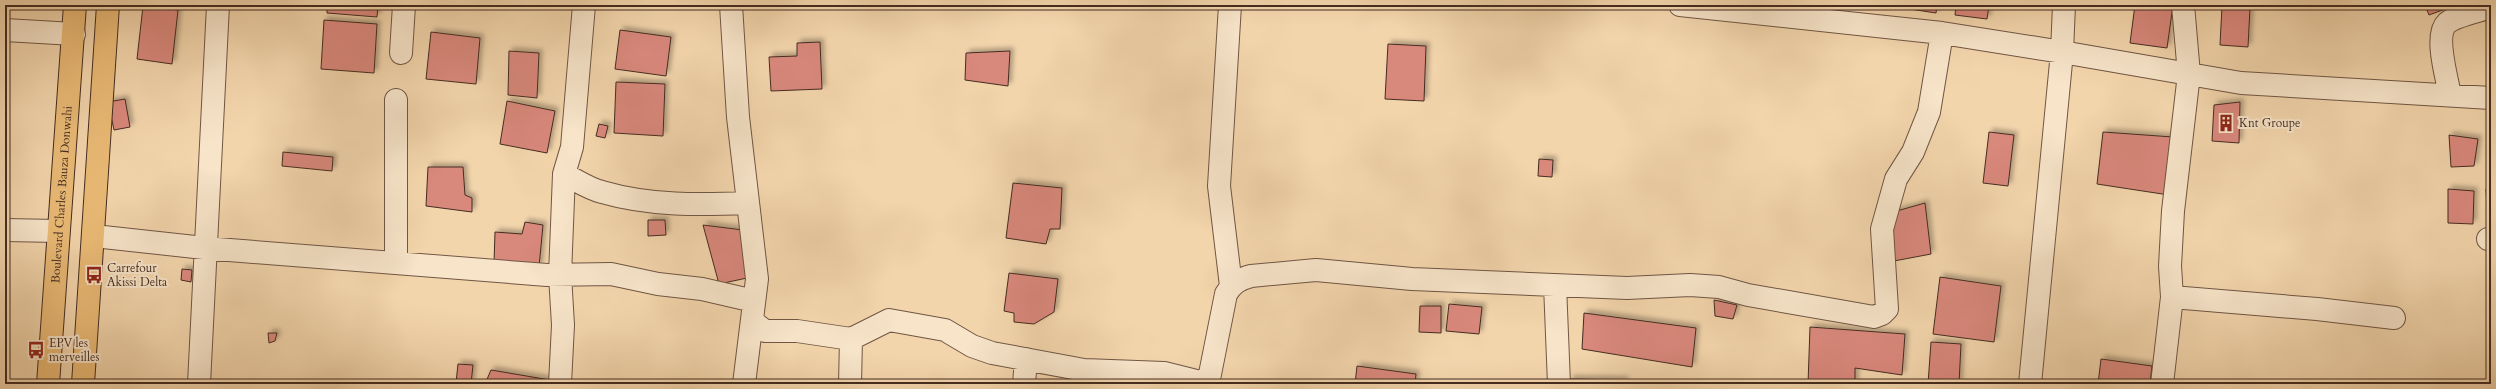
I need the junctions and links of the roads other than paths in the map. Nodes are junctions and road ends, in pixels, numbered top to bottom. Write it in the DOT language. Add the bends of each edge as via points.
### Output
graph roads {
  1 [pos="75,5"];
  2 [pos="108,5"];
  3 [pos="218,5"];
  4 [pos="404,5"];
  5 [pos="584,5"];
  6 [pos="731,5"];
  7 [pos="1230,5"];
  8 [pos="1680,5"];
  9 [pos="2064,5"];
  10 [pos="2183,5"];
  11 [pos="2491,7"];
  12 [pos="5,30"];
  13 [pos="1942,33"];
  14 [pos="74,34"];
  15 [pos="401,52"];
  16 [pos="2062,52"];
  17 [pos="2189,74"];
  18 [pos="2450,95"];
  19 [pos="2491,98"];
  20 [pos="396,100"];
  21 [pos="564,174"];
  22 [pos="748,203"];
  23 [pos="5,230"];
  24 [pos="58,231"];
  25 [pos="94,236"];
  26 [pos="204,248"];
  27 [pos="396,262"];
  28 [pos="560,275"];
  29 [pos="1555,285"];
  30 [pos="1231,286"];
  31 [pos="2172,297"];
  32 [pos="753,311"];
  33 [pos="2394,318"];
  34 [pos="851,339"];
  35 [pos="1026,359"];
  36 [pos="48,384"];
  37 [pos="83,384"];
  38 [pos="198,384"];
  39 [pos="560,384"];
  40 [pos="744,384"];
  41 [pos="850,384"];
  42 [pos="1024,384"];
  43 [pos="1208,384"];
  44 [pos="1559,384"];
  45 [pos="2030,384"];
  46 [pos="2162,384"];
  1 -- 14 [label="main road, Boulevard Charles Bauza Donwahi"];
  2 -- 25 [label="main road"];
  3 -- 26 [label="street"];
  4 -- 15 [label="street"];
  5 -- 21 [label="street" via="572,147"];
  6 -- 22 [label="street" via="738,117"];
  7 -- 30 [label="street" via="1219,186"];
  8 -- 13 [label="street"];
  9 -- 16 [label="street"];
  10 -- 17 [label="street"];
  11 -- 18 [label="street" via="2448,22 2441,30 2440,40"];
  12 -- 14 [label="street"];
  13 -- 16 [label="street"];
  13 -- 29 [label="street" via="1929,112 1913,152 1896,179 1882,229 1887,309 1882,314 1874,317 1748,295 1719,287 1690,285 1627,288"];
  14 -- 24 [label="main road, Boulevard Charles Bauza Donwahi"];
  16 -- 17 [label="street"];
  16 -- 45 [label="street"];
  17 -- 18 [label="street" via="2241,83"];
  17 -- 31 [label="street" via="2174,211 2170,266"];
  18 -- 19 [label="street"];
  20 -- 27 [label="street"];
  21 -- 22 [label="street" via="602,192 645,200 688,205"];
  21 -- 28 [label="street"];
  22 -- 32 [label="street" via="757,279"];
  23 -- 24 [label="street"];
  24 -- 36 [label="main road, Boulevard Charles Bauza Donwahi"];
  25 -- 26 [label="street"];
  25 -- 37 [label="main road"];
  26 -- 27 [label="street"];
  26 -- 38 [label="street"];
  27 -- 28 [label="street"];
  28 -- 32 [label="street" via="611,274 658,284 702,289"];
  28 -- 39 [label="street" via="563,325"];
  29 -- 30 [label="street" via="1412,279 1316,270 1251,276 1242,278"];
  29 -- 44 [label="street"];
  30 -- 43 [label="street" via="1226,294"];
  31 -- 33 [label="street"];
  31 -- 46 [label="street"];
  32 -- 34 [label="street" via="766,331 797,331"];
  32 -- 40 [label="street"];
  34 -- 35 [label="street" via="889,320 945,330 972,346 992,353"];
  34 -- 41 [label="street"];
  35 -- 42 [label="street"];
  35 -- 43 [label="street" via="1084,370 1164,374"];
}
